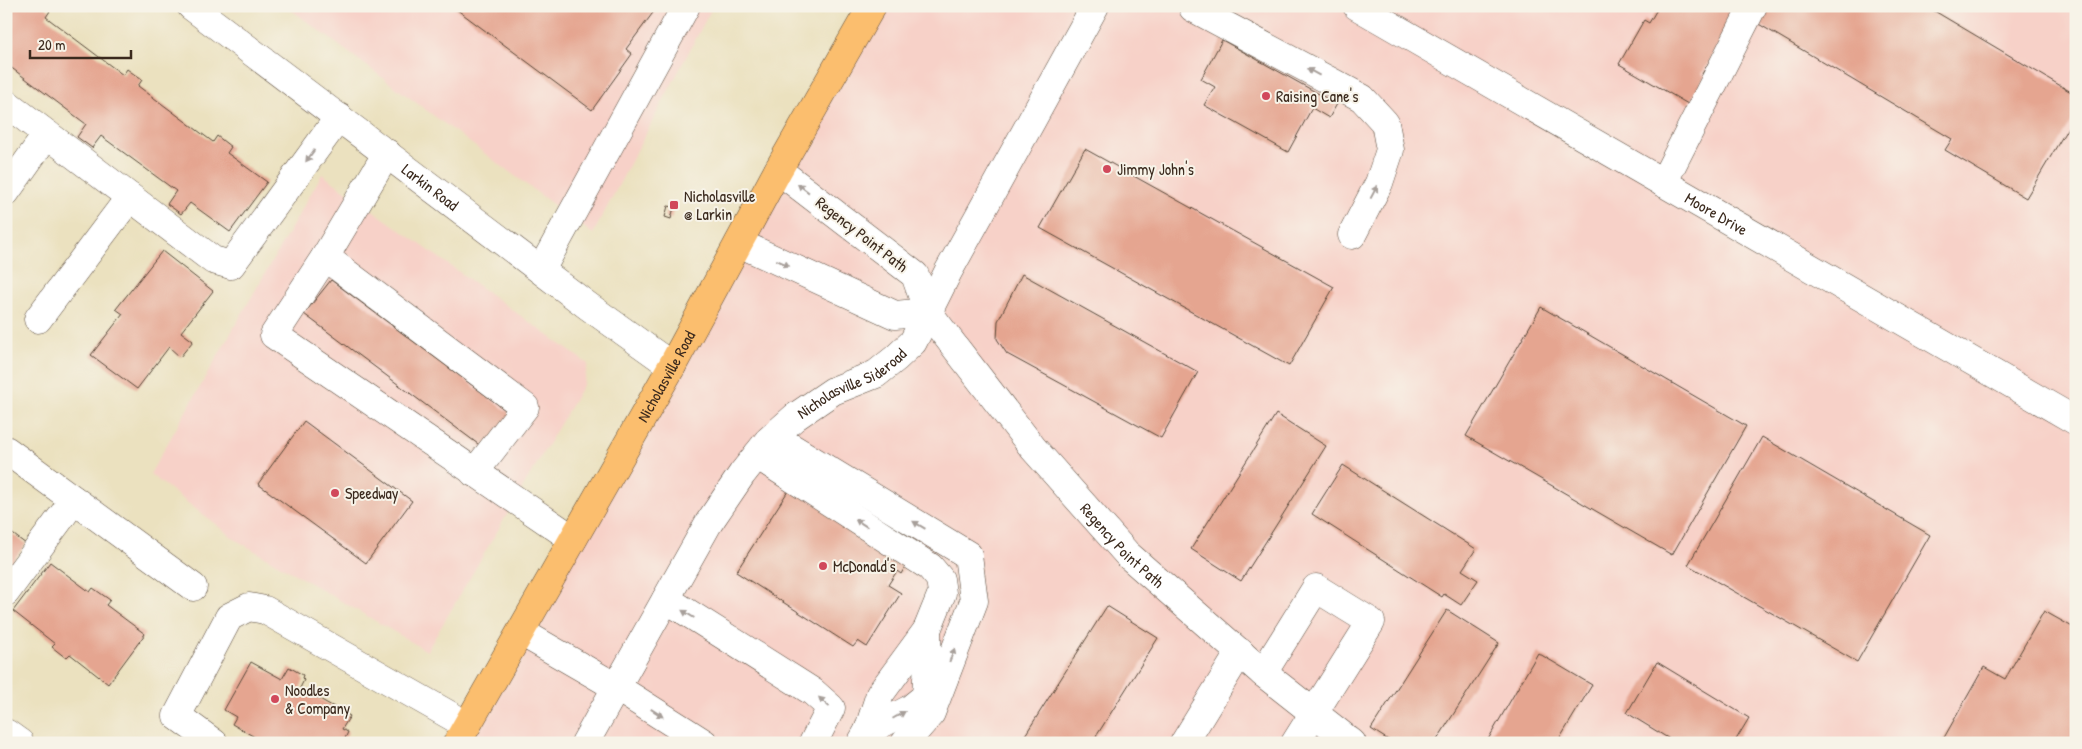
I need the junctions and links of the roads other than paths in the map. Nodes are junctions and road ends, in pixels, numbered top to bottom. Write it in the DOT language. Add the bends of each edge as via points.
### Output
graph roads {
  1 [pos="686,6"];
  2 [pos="872,6"];
  3 [pos="1095,6"];
  4 [pos="1357,6"];
  5 [pos="1753,6"];
  6 [pos="193,7"];
  7 [pos="1192,8"];
  8 [pos="6,103"];
  9 [pos="339,117"];
  10 [pos="47,134"];
  11 [pos="387,153"];
  12 [pos="778,170"];
  13 [pos="1663,182"];
  14 [pos="6,192"];
  15 [pos="130,197"];
  16 [pos="1352,235"];
  17 [pos="739,242"];
  18 [pos="325,257"];
  19 [pos="541,270"];
  20 [pos="928,312"];
  21 [pos="38,319"];
  22 [pos="672,366"];
  23 [pos="2076,421"];
  24 [pos="765,446"];
  25 [pos="6,450"];
  26 [pos="474,473"];
  27 [pos="74,500"];
  28 [pos="572,539"];
  29 [pos="193,587"];
  30 [pos="6,592"];
  31 [pos="666,599"];
  32 [pos="927,630"];
  33 [pos="521,632"];
  34 [pos="1240,652"];
  35 [pos="1263,673"];
  36 [pos="616,687"];
  37 [pos="1314,713"];
  38 [pos="6,733"];
  39 [pos="462,734"];
  40 [pos="864,737"];
  41 [pos="20,743"];
  42 [pos="214,743"];
  43 [pos="585,743"];
  44 [pos="704,743"];
  45 [pos="813,743"];
  46 [pos="905,743"];
  47 [pos="1184,743"];
  48 [pos="1295,743"];
  49 [pos="1352,743"];
  1 -- 19 [label="street"];
  2 -- 12 [label="main road, Nicholasville Road"];
  3 -- 20 [label="street, Nicholasville Sideroad"];
  4 -- 13 [label="street, Moore Drive"];
  5 -- 13 [label="street"];
  6 -- 9 [label="street, Larkin Road"];
  16 -- 7 [label="street, one-way" via="1379,183 1390,150 1386,123 1362,98"];
  8 -- 10 [label="street"];
  9 -- 11 [label="street, Larkin Road"];
  9 -- 15 [label="street, one-way" via="231,265 213,260"];
  10 -- 14 [label="street"];
  10 -- 15 [label="street"];
  11 -- 18 [label="street"];
  11 -- 19 [label="street, Larkin Road"];
  12 -- 17 [label="main road, Nicholasville Road"];
  20 -- 12 [label="street, Regency Point Path, one-way" via="915,276"];
  13 -- 23 [label="street, Moore Drive"];
  15 -- 21 [label="street"];
  17 -- 20 [label="street, one-way" via="895,314"];
  17 -- 22 [label="main road, Nicholasville Road"];
  18 -- 26 [label="street" via="525,407"];
  18 -- 26 [label="street" via="274,335"];
  19 -- 22 [label="street, Larkin Road"];
  20 -- 24 [label="street, Nicholasville Sideroad" via="913,342 896,358 876,374 833,391 795,416"];
  20 -- 34 [label="street, Regency Point Path" via="1033,448 1127,554"];
  22 -- 28 [label="main road, Nicholasville Road"];
  24 -- 31 [label="street, Nicholasville Sideroad" via="708,524"];
  32 -- 24 [label="street, one-way" via="942,594 940,579 930,567"];
  46 -- 24 [label="street, one-way" via="931,713 974,601 968,555"];
  25 -- 27 [label="street"];
  26 -- 28 [label="street"];
  27 -- 29 [label="street"];
  27 -- 30 [label="street"];
  28 -- 33 [label="main road, Nicholasville Road"];
  31 -- 36 [label="street, Nicholasville Sideroad"];
  45 -- 31 [label="street, one-way" via="831,708 813,692"];
  32 -- 40 [label="street" via="880,694"];
  40 -- 32 [label="street, one-way" via="926,696"];
  33 -- 36 [label="street"];
  33 -- 39 [label="main road, Nicholasville Road"];
  34 -- 35 [label="street, Regency Point Path"];
  34 -- 47 [label="street"];
  35 -- 37 [label="street, Regency Point Path"];
  35 -- 37 [label="street" via="1316,588 1371,622"];
  36 -- 43 [label="street, Nicholasville Sideroad"];
  36 -- 44 [label="street, one-way"];
  37 -- 48 [label="street"];
  37 -- 49 [label="street, Regency Point Path"];
  38 -- 41 [label="street"];
  39 -- 42 [label="street" via="265,610 249,607 229,617 177,716"];
}
